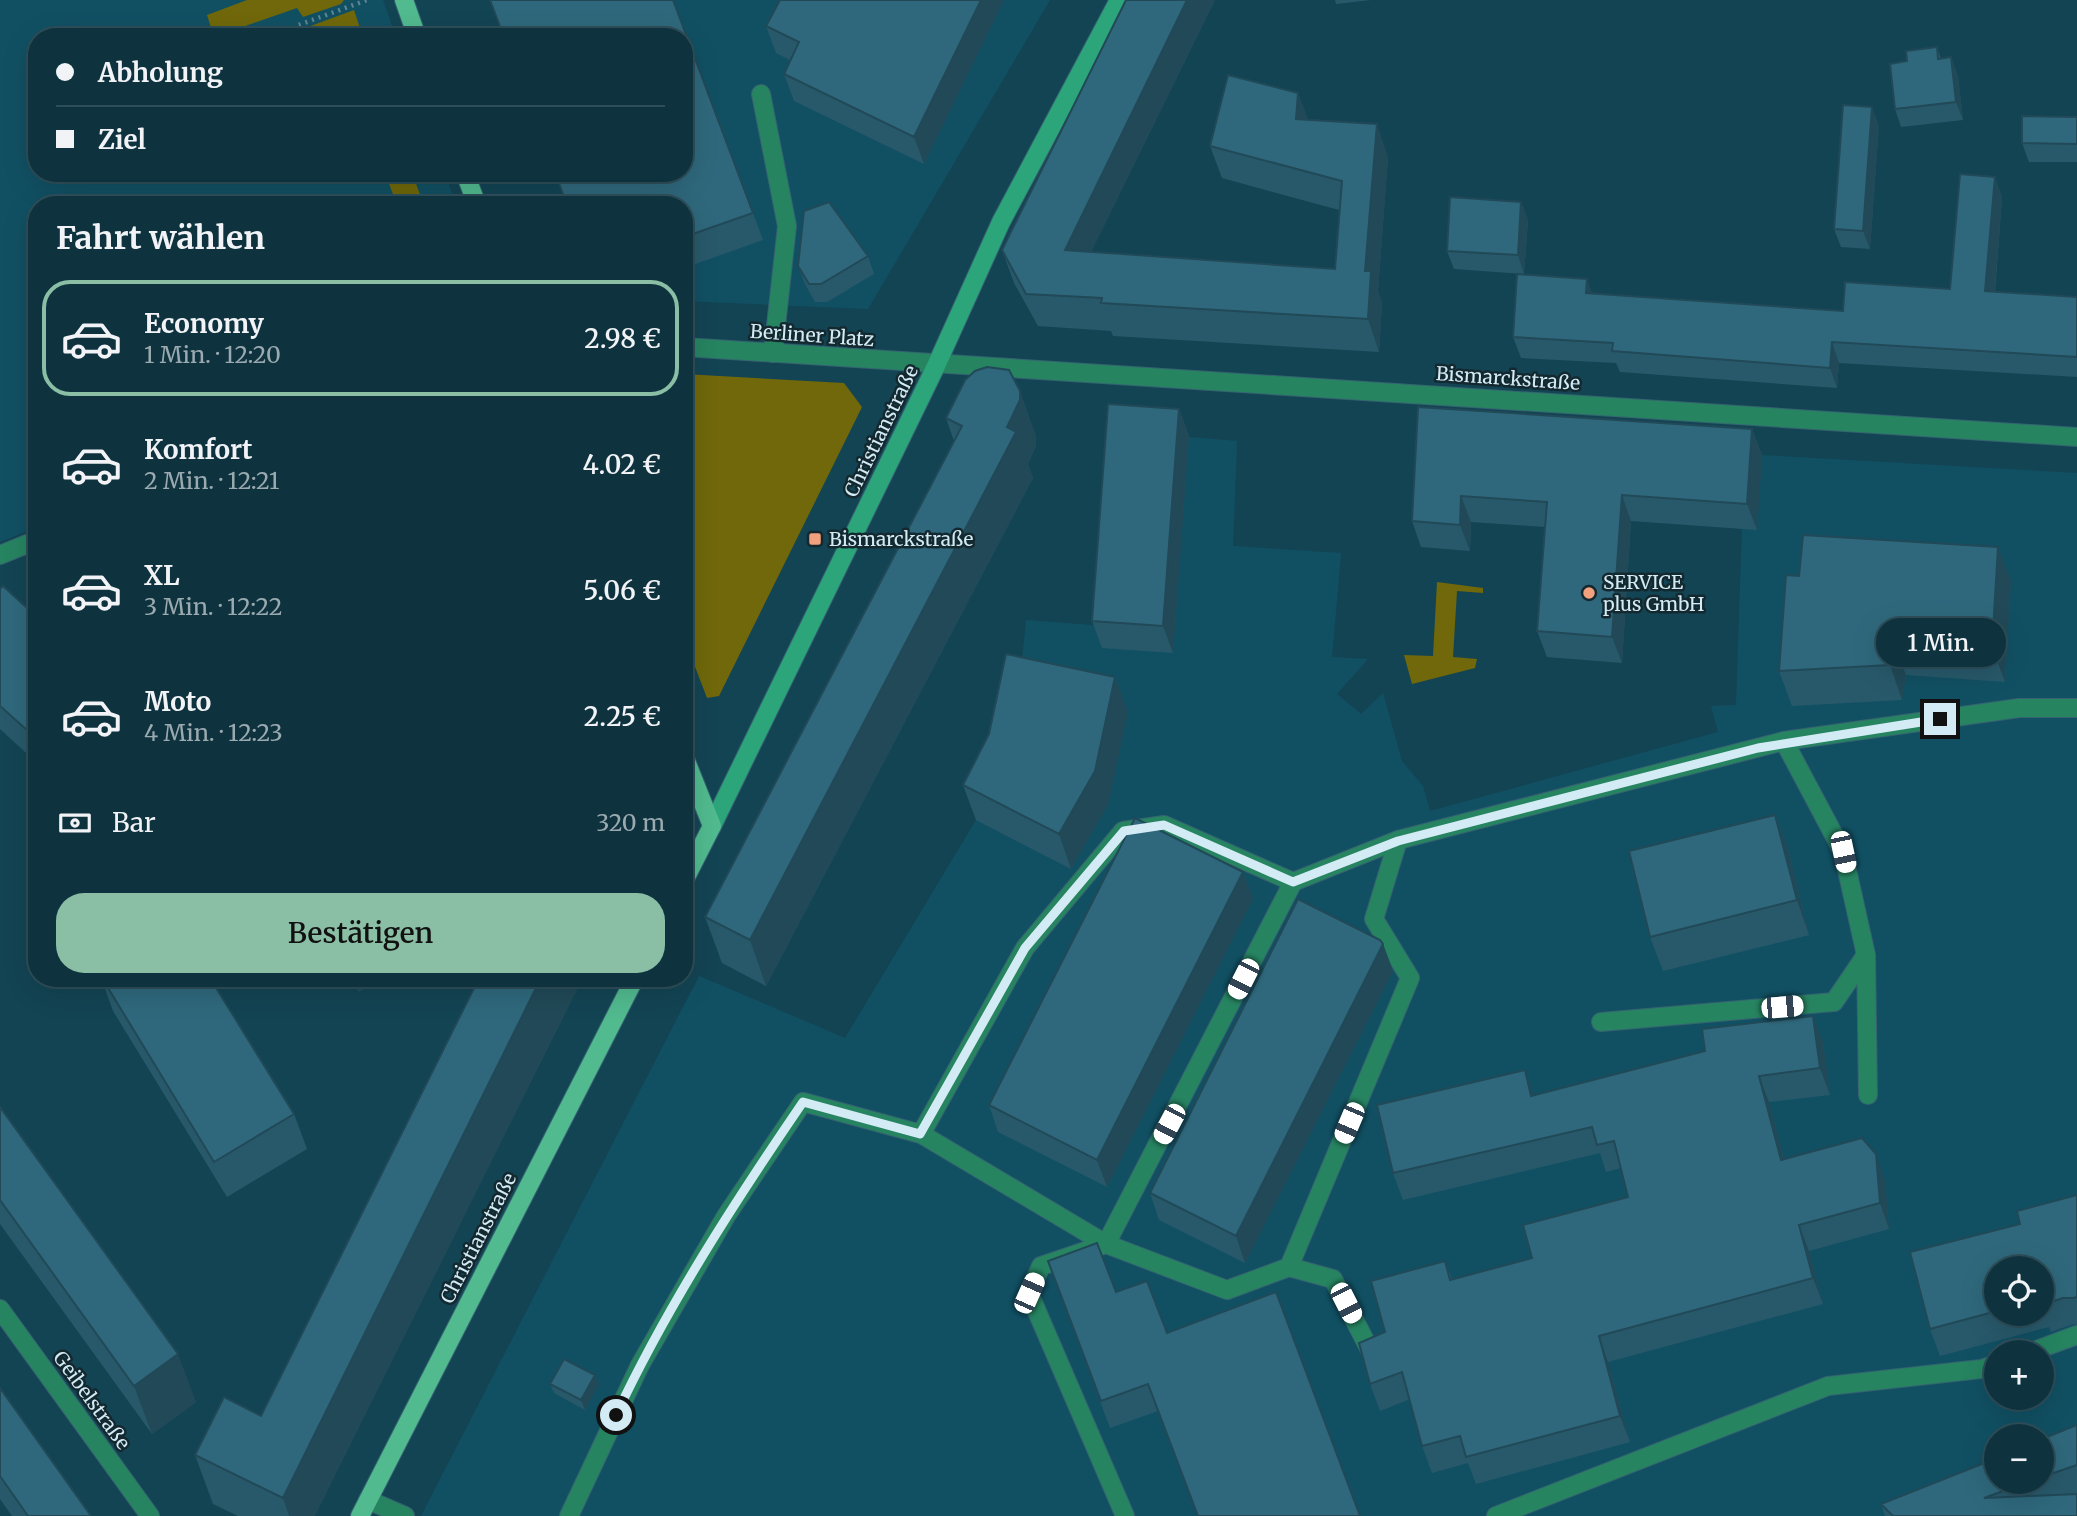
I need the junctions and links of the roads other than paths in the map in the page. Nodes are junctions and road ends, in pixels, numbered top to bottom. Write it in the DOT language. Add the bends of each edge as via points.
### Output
graph roads {
  1 [pos="404,0"];
  2 [pos="1119,0"];
  3 [pos="414,28"];
  4 [pos="761,94"];
  5 [pos="693,348"];
  6 [pos="773,353"];
  7 [pos="936,366"];
  8 [pos="2077,437"];
  9 [pos="28,544"];
  10 [pos="0,555"];
  11 [pos="2077,708"];
  12 [pos="1784,741"];
  13 [pos="693,778"];
  14 [pos="712,826"];
  15 [pos="1398,841"];
  16 [pos="693,863"];
  17 [pos="1293,882"];
  18 [pos="1866,956"];
  19 [pos="630,987"];
  20 [pos="1601,1021"];
  21 [pos="1868,1095"];
  22 [pos="920,1134"];
  23 [pos="1107,1244"];
  24 [pos="1289,1267"];
  25 [pos="0,1309"];
  26 [pos="2077,1335"];
  27 [pos="2054,1343"];
  28 [pos="1371,1352"];
  29 [pos="1984,1368"];
  30 [pos="364,1508"];
  31 [pos="150,1516"];
  32 [pos="405,1516"];
  33 [pos="569,1516"];
  34 [pos="1125,1516"];
  35 [pos="1496,1516"];
  1 -- 3 [label="main road"];
  2 -- 7 [label="street, Christianstraße" via="1002,222"];
  4 -- 6 [label="street" via="787,226"];
  5 -- 6 [label="street, Berliner Platz"];
  6 -- 7 [label="street, Berliner Platz"];
  7 -- 8 [label="street, Bismarckstraße"];
  7 -- 14 [label="street, Christianstraße"];
  9 -- 10 [label="street"];
  11 -- 12 [label="street" via="2018,708"];
  12 -- 15 [label="street"];
  12 -- 18 [label="street" via="1843,852"];
  13 -- 14 [label="main road"];
  14 -- 16 [label="main road, Christianstraße"];
  15 -- 17 [label="street"];
  15 -- 24 [label="street" via="1374,919 1410,978"];
  17 -- 22 [label="street" via="1164,825 1124,831 1025,948"];
  17 -- 23 [label="street"];
  18 -- 20 [label="street" via="1834,1002"];
  18 -- 21 [label="street"];
  19 -- 30 [label="main road, Christianstraße"];
  22 -- 23 [label="street"];
  22 -- 33 [label="street" via="803,1102 726,1216 640,1365"];
  23 -- 24 [label="street" via="1227,1290"];
  23 -- 34 [label="street" via="1041,1266 1029,1293"];
  24 -- 28 [label="street" via="1333,1279"];
  25 -- 31 [label="street, Geibelstraße"];
  26 -- 27 [label="street"];
  29 -- 35 [label="street" via="1828,1386"];
  30 -- 32 [label="street"];
}
